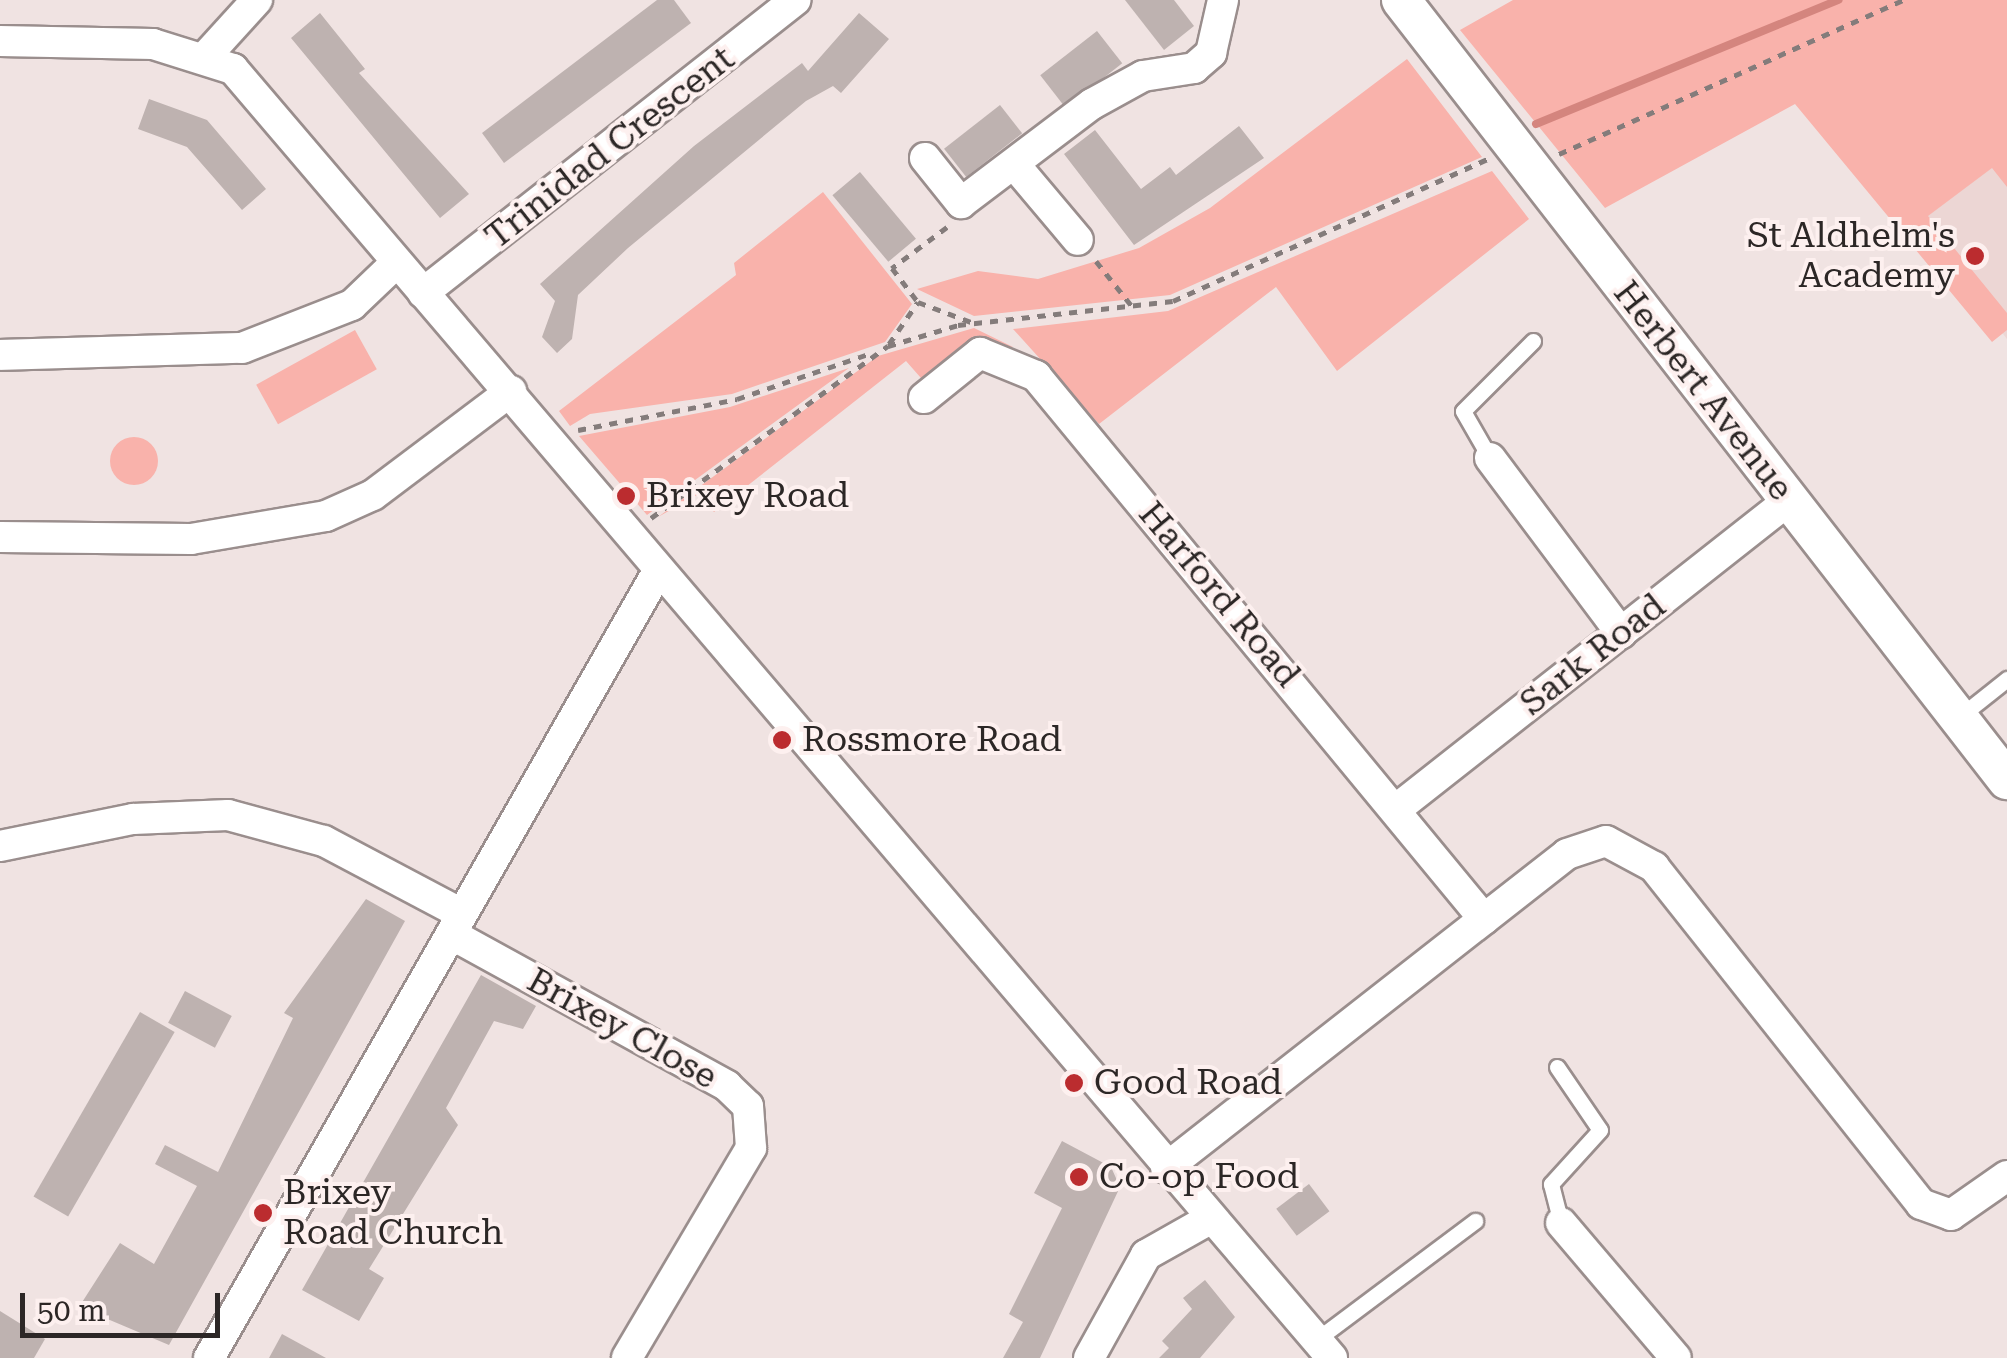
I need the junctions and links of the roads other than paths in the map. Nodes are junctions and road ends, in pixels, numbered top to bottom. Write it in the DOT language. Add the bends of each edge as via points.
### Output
graph roads {
  1 [pos="257,0"];
  2 [pos="795,0"];
  3 [pos="1223,0"];
  4 [pos="1414,4"];
  5 [pos="0,41"];
  6 [pos="206,56"];
  7 [pos="924,158"];
  8 [pos="1014,164"];
  9 [pos="1078,240"];
  10 [pos="396,262"];
  11 [pos="423,293"];
  12 [pos="1533,341"];
  13 [pos="0,354"];
  14 [pos="510,391"];
  15 [pos="924,398"];
  16 [pos="1490,458"];
  17 [pos="1788,502"];
  18 [pos="0,537"];
  19 [pos="658,571"];
  20 [pos="1621,633"];
  21 [pos="2007,679"];
  22 [pos="1958,718"];
  23 [pos="2007,780"];
  24 [pos="1399,807"];
  25 [pos="0,846"];
  26 [pos="1484,919"];
  27 [pos="457,924"];
  28 [pos="1557,1067"];
  29 [pos="1166,1168"];
  30 [pos="2007,1176"];
  31 [pos="1210,1219"];
  32 [pos="1475,1221"];
  33 [pos="1560,1222"];
  34 [pos="1324,1349"];
  35 [pos="208,1358"];
  36 [pos="627,1358"];
  37 [pos="1089,1358"];
  38 [pos="1676,1358"];
  1 -- 6 [label="street"];
  2 -- 11 [label="street, Trinidad Crescent"];
  3 -- 8 [label="street" via="1211,53 1194,68 1143,76"];
  4 -- 17 [label="street, Herbert Avenue"];
  5 -- 6 [label="street" via="153,44"];
  6 -- 10 [label="street" via="233,69"];
  7 -- 8 [label="street" via="961,203"];
  8 -- 9 [label="street"];
  10 -- 11 [label="street"];
  10 -- 13 [label="street" via="328,318 242,348"];
  11 -- 14 [label="street"];
  12 -- 16 [label="lane" via="1464,410"];
  14 -- 18 [label="street" via="374,495 326,516 191,539"];
  14 -- 19 [label="street"];
  15 -- 24 [label="street, Harford Road" via="980,353 1036,376"];
  16 -- 20 [label="street"];
  17 -- 20 [label="street, Sark Road"];
  17 -- 22 [label="street, Herbert Avenue"];
  19 -- 27 [label="street"];
  19 -- 29 [label="street"];
  20 -- 24 [label="street, Sark Road"];
  21 -- 22 [label="lane"];
  22 -- 23 [label="street, Herbert Avenue"];
  24 -- 26 [label="street, Harford Road"];
  25 -- 27 [label="street" via="133,818 228,815 324,841"];
  26 -- 29 [label="street"];
  26 -- 30 [label="street" via="1582,845 1634,850 1921,1204 1950,1215"];
  27 -- 35 [label="street"];
  27 -- 36 [label="street, Brixey Close" via="727,1086 748,1106 752,1148"];
  28 -- 33 [label="lane" via="1600,1130 1551,1184"];
  29 -- 31 [label="street"];
  31 -- 34 [label="street"];
  31 -- 37 [label="street" via="1146,1255"];
  32 -- 34 [label="lane"];
  33 -- 38 [label="street"];
}
